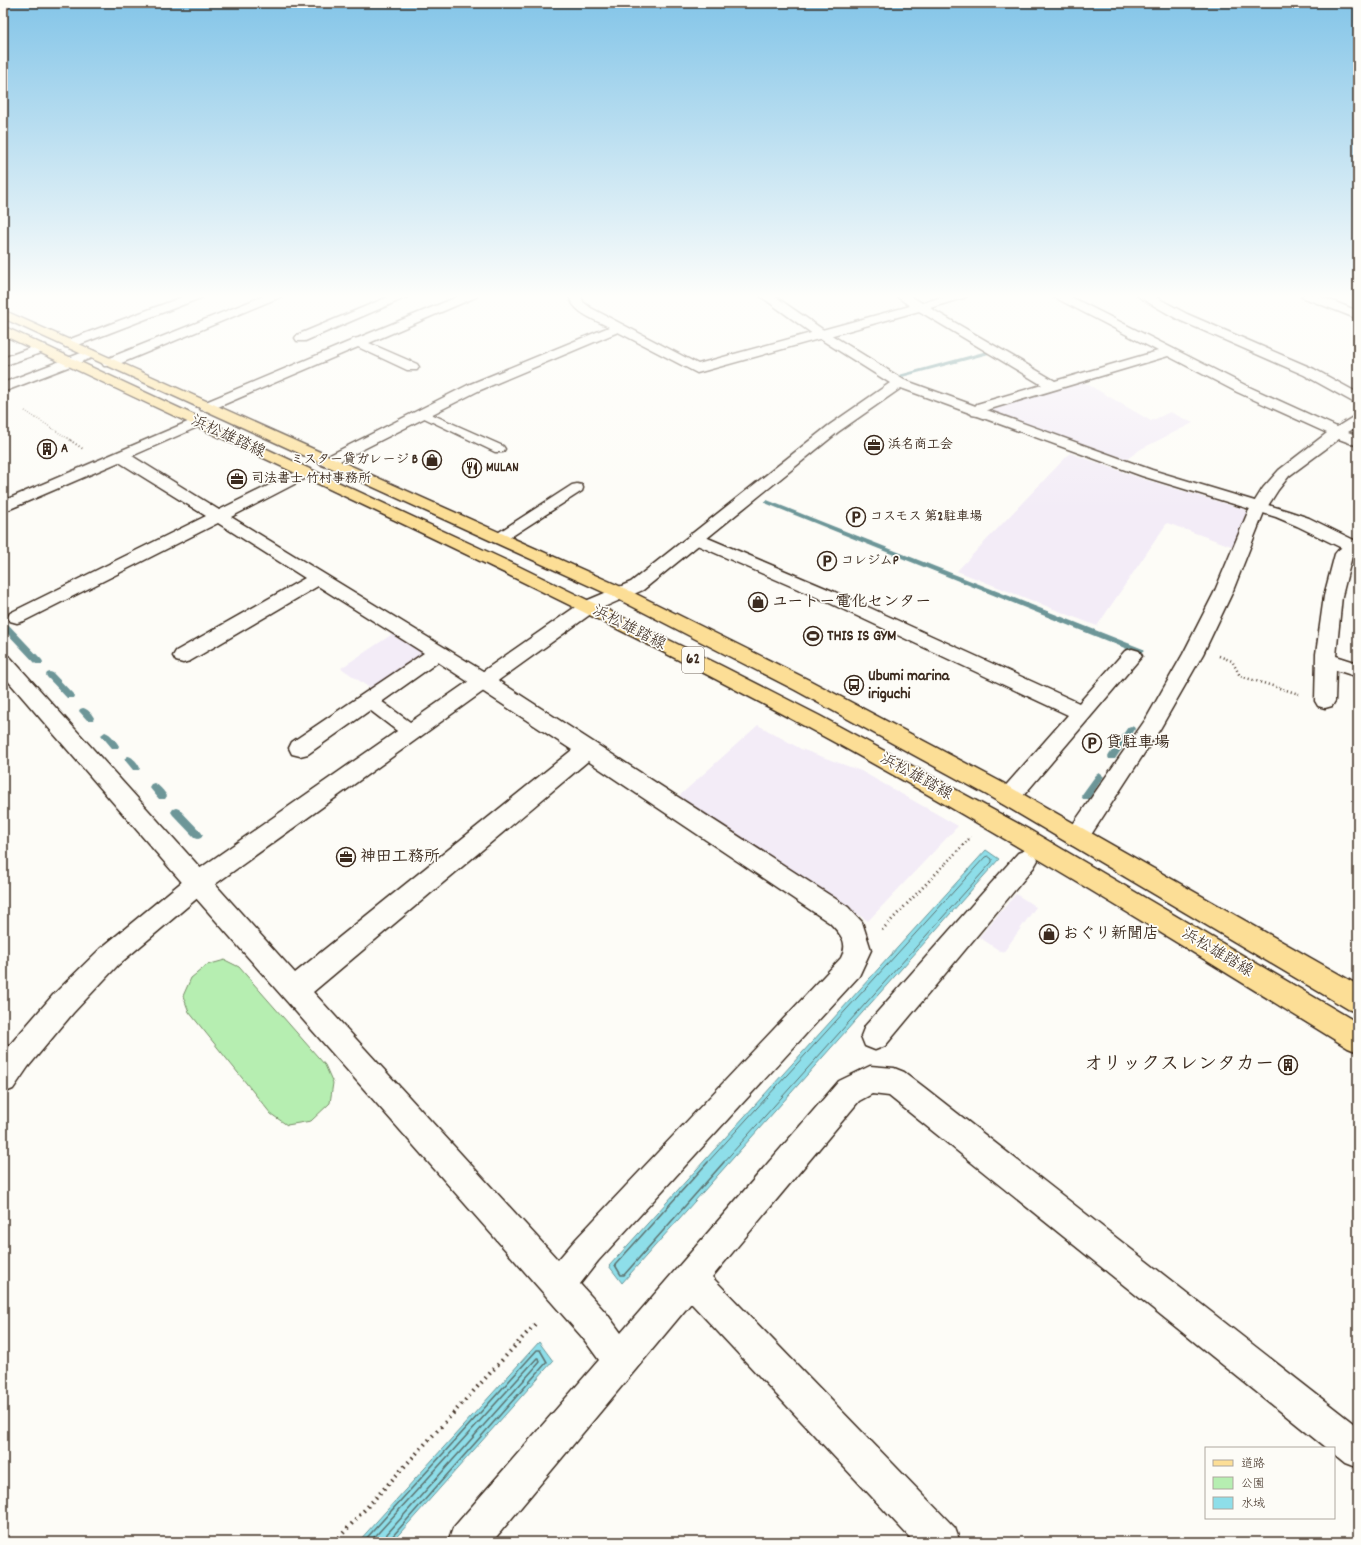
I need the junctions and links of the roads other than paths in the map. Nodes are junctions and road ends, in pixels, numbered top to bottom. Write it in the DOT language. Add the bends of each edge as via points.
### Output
graph roads {
  1 [pos="42,367"];
  2 [pos="100,367"];
  3 [pos="116,367"];
  4 [pos="303,367"];
  5 [pos="524,367"];
  6 [pos="693,367"];
  7 [pos="704,367"];
  8 [pos="874,367"];
  9 [pos="1021,367"];
  10 [pos="1117,367"];
  11 [pos="1198,367"];
  12 [pos="1298,367"];
  13 [pos="899,383"];
  14 [pos="1053,386"];
  15 [pos="3,388"];
  16 [pos="1358,399"];
  17 [pos="976,412"];
  18 [pos="422,413"];
  19 [pos="201,414"];
  20 [pos="1358,420"];
  21 [pos="1336,433"];
  22 [pos="1358,442"];
  23 [pos="499,449"];
  24 [pos="121,456"];
  25 [pos="328,462"];
  26 [pos="305,473"];
  27 [pos="577,488"];
  28 [pos="1260,506"];
  29 [pos="3,507"];
  30 [pos="219,517"];
  31 [pos="696,538"];
  32 [pos="498,539"];
  33 [pos="1357,548"];
  34 [pos="318,578"];
  35 [pos="620,593"];
  36 [pos="588,607"];
  37 [pos="16,617"];
  38 [pos="438,652"];
  39 [pos="183,656"];
  40 [pos="1132,656"];
  41 [pos="1326,660"];
  42 [pos="3,662"];
  43 [pos="1358,670"];
  44 [pos="484,681"];
  45 [pos="368,700"];
  46 [pos="1325,701"];
  47 [pos="1082,713"];
  48 [pos="411,732"];
  49 [pos="300,748"];
  50 [pos="588,749"];
  51 [pos="1009,798"];
  52 [pos="1077,837"];
  53 [pos="1026,860"];
  54 [pos="198,883"];
  55 [pos="294,991"];
  56 [pos="1358,1000"];
  57 [pos="875,1036"];
  58 [pos="1358,1038"];
  59 [pos="3,1079"];
  60 [pos="691,1278"];
  61 [pos="558,1285"];
  62 [pos="621,1361"];
  63 [pos="1358,1450"];
  64 [pos="467,1542"];
  65 [pos="941,1542"];
  1 -- 15 [label="street"];
  2 -- 19 [label="main road, 浜松雄踏線 / 62"];
  3 -- 19 [label="main road, 浜松雄踏線 / 62"];
  4 -- 19 [label="street"];
  5 -- 18 [label="street"];
  6 -- 7 [label="street"];
  8 -- 13 [label="street"];
  9 -- 14 [label="street"];
  10 -- 14 [label="street"];
  11 -- 21 [label="street"];
  12 -- 16 [label="street"];
  13 -- 17 [label="street"];
  13 -- 31 [label="street" via="833,428"];
  14 -- 17 [label="street" via="982,407"];
  17 -- 28 [label="street" via="1147,473"];
  18 -- 23 [label="lane"];
  18 -- 25 [label="street"];
  19 -- 24 [label="street"];
  19 -- 25 [label="main road, 浜松雄踏線 / 62"];
  19 -- 26 [label="main road, 浜松雄踏線 / 62"];
  20 -- 21 [label="street"];
  21 -- 22 [label="street"];
  21 -- 28 [label="street" via="1277,480"];
  24 -- 29 [label="street"];
  24 -- 30 [label="street"];
  25 -- 32 [label="main road, 浜松雄踏線 / 62"];
  26 -- 30 [label="street"];
  26 -- 36 [label="main road, 浜松雄踏線 / 62"];
  27 -- 32 [label="lane"];
  28 -- 33 [label="street" via="1303,522"];
  28 -- 52 [label="street" via="1193,654 1153,724"];
  30 -- 34 [label="street"];
  30 -- 37 [label="street"];
  31 -- 35 [label="street" via="637,586"];
  31 -- 47 [label="street" via="836,599"];
  32 -- 35 [label="main road, 浜松雄踏線 / 62"];
  33 -- 41 [label="street" via="1344,554 1333,596"];
  34 -- 38 [label="street"];
  34 -- 39 [label="street"];
  35 -- 36 [label="street"];
  35 -- 51 [label="main road, 浜松雄踏線 / 62" via="838,703"];
  36 -- 44 [label="street"];
  36 -- 58 [label="main road, 浜松雄踏線 / 62" via="810,720 943,792"];
  38 -- 44 [label="street"];
  38 -- 45 [label="street"];
  40 -- 47 [label="street"];
  41 -- 43 [label="street"];
  41 -- 46 [label="street"];
  42 -- 54 [label="street"];
  44 -- 48 [label="street"];
  44 -- 50 [label="street"];
  45 -- 48 [label="lane"];
  45 -- 49 [label="street"];
  47 -- 51 [label="street"];
  48 -- 54 [label="street"];
  50 -- 55 [label="street"];
  50 -- 61 [label="street" via="839,915 853,930 858,950 850,967 587,1250"];
  51 -- 52 [label="main road, 浜松雄踏線 / 62"];
  52 -- 56 [label="main road, 浜松雄踏線 / 62"];
  53 -- 57 [label="street"];
  54 -- 55 [label="street"];
  54 -- 59 [label="street" via="109,957 63,1004 18,1057"];
  55 -- 61 [label="street"];
  60 -- 62 [label="street"];
  60 -- 63 [label="street" via="849,1091 870,1080 894,1082"];
  60 -- 65 [label="street"];
  61 -- 62 [label="street" via="595,1326"];
  62 -- 64 [label="street"];
}
